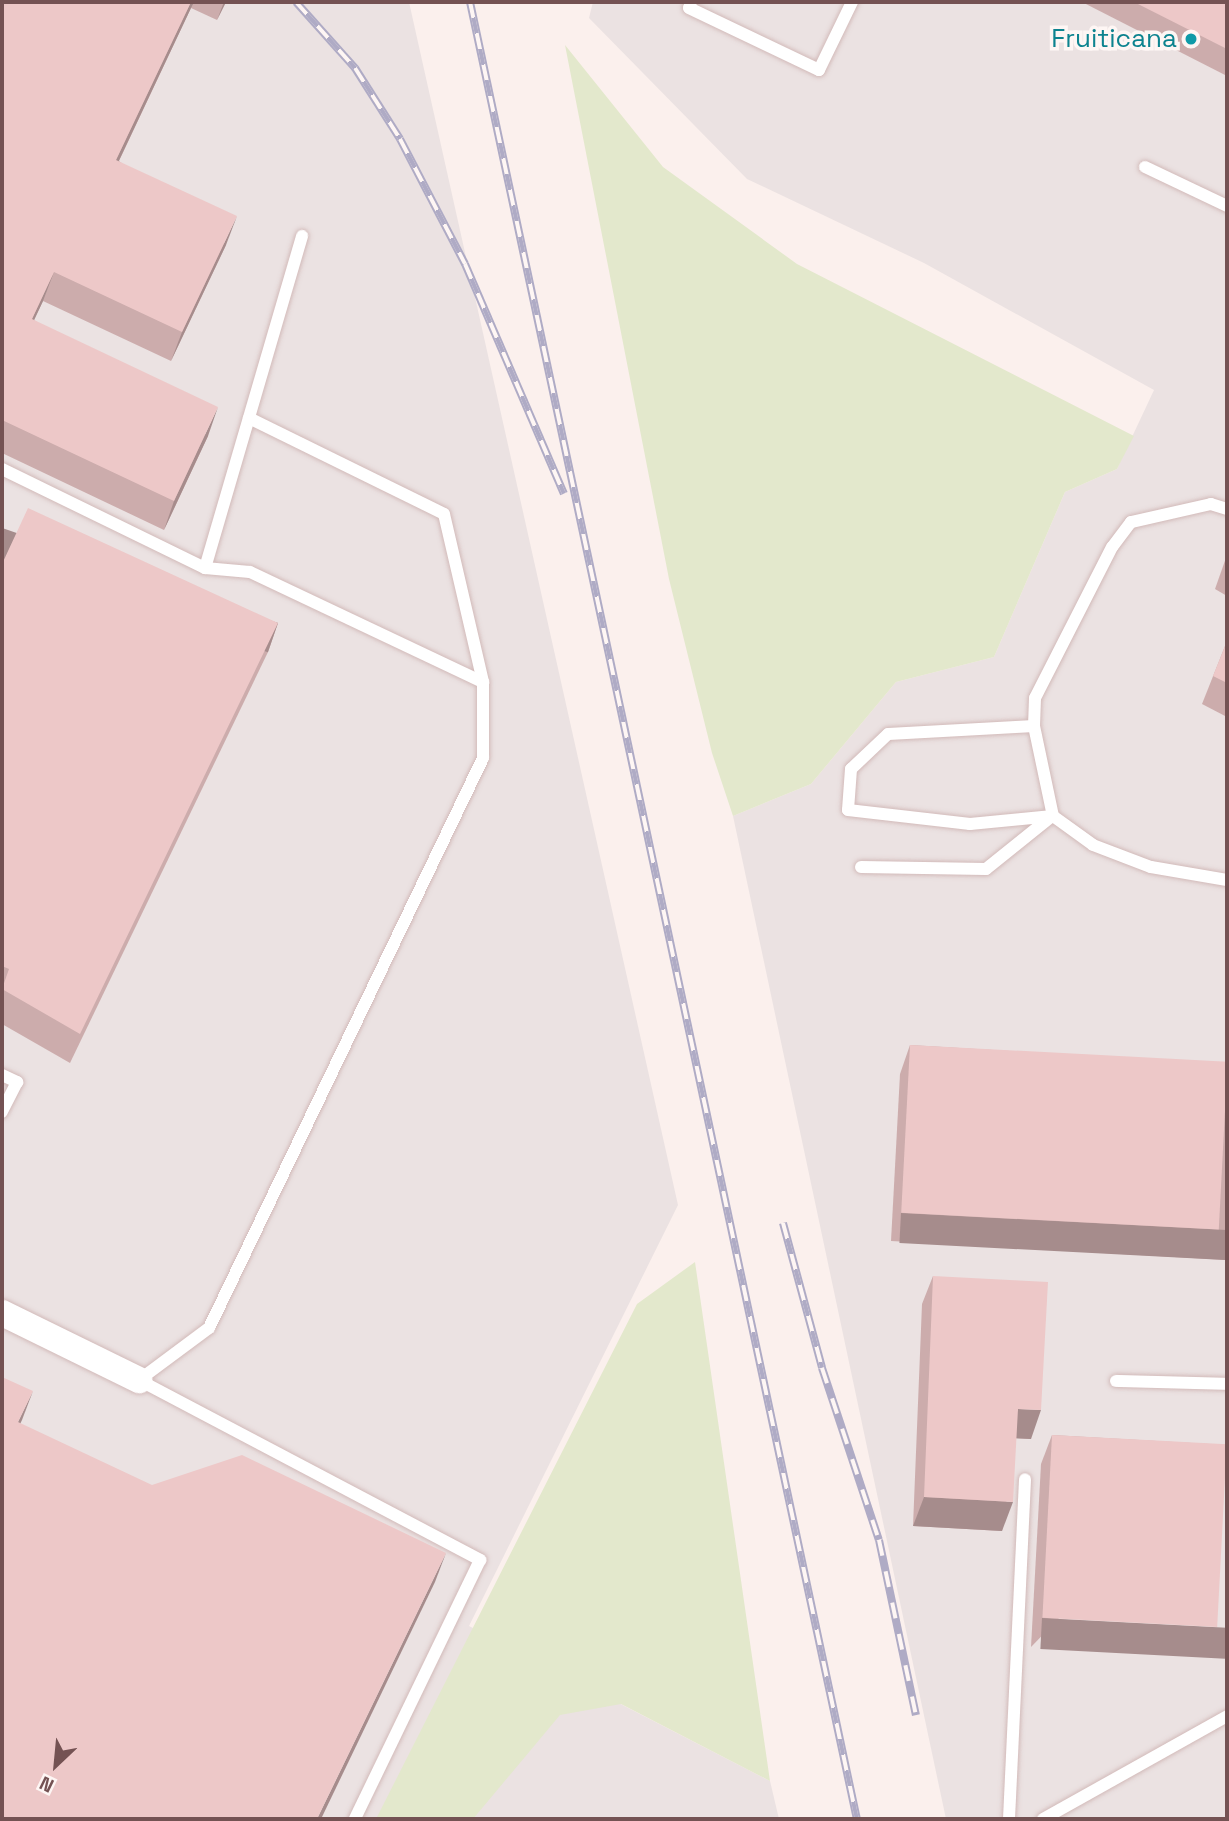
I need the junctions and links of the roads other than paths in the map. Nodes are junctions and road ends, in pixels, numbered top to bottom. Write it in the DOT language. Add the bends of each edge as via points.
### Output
graph roads {
  1 [pos="691,2"];
  2 [pos="852,2"];
  3 [pos="1145,167"];
  4 [pos="1227,206"];
  5 [pos="302,236"];
  6 [pos="249,418"];
  7 [pos="2,469"];
  8 [pos="1227,509"];
  9 [pos="205,568"];
  10 [pos="483,682"];
  11 [pos="1034,726"];
  12 [pos="1053,816"];
  13 [pos="861,867"];
  14 [pos="1227,880"];
  15 [pos="2,1075"];
  16 [pos="2,1112"];
  17 [pos="2,1313"];
  18 [pos="139,1380"];
  19 [pos="1116,1381"];
  20 [pos="1227,1384"];
  21 [pos="1025,1479"];
  22 [pos="1227,1716"];
  23 [pos="355,1819"];
  24 [pos="1009,1819"];
  25 [pos="1043,1819"];
  1 -- 2 [label="lane" via="688,8 819,70"];
  3 -- 4 [label="lane"];
  5 -- 6 [label="lane"];
  6 -- 9 [label="lane"];
  6 -- 10 [label="lane" via="444,514"];
  7 -- 9 [label="lane"];
  8 -- 11 [label="lane" via="1211,504 1131,522 1107,557 1035,698"];
  9 -- 10 [label="lane" via="250,572"];
  10 -- 18 [label="lane" via="483,758 209,1328"];
  11 -- 12 [label="lane"];
  11 -- 12 [label="lane" via="888,734 851,769 848,810 970,824"];
  12 -- 13 [label="lane" via="986,869"];
  12 -- 14 [label="lane" via="1093,845 1151,867"];
  15 -- 16 [label="lane" via="17,1082"];
  17 -- 18 [label="street"];
  18 -- 23 [label="lane" via="480,1560"];
  19 -- 20 [label="lane"];
  21 -- 24 [label="lane"];
  22 -- 25 [label="lane"];
}
